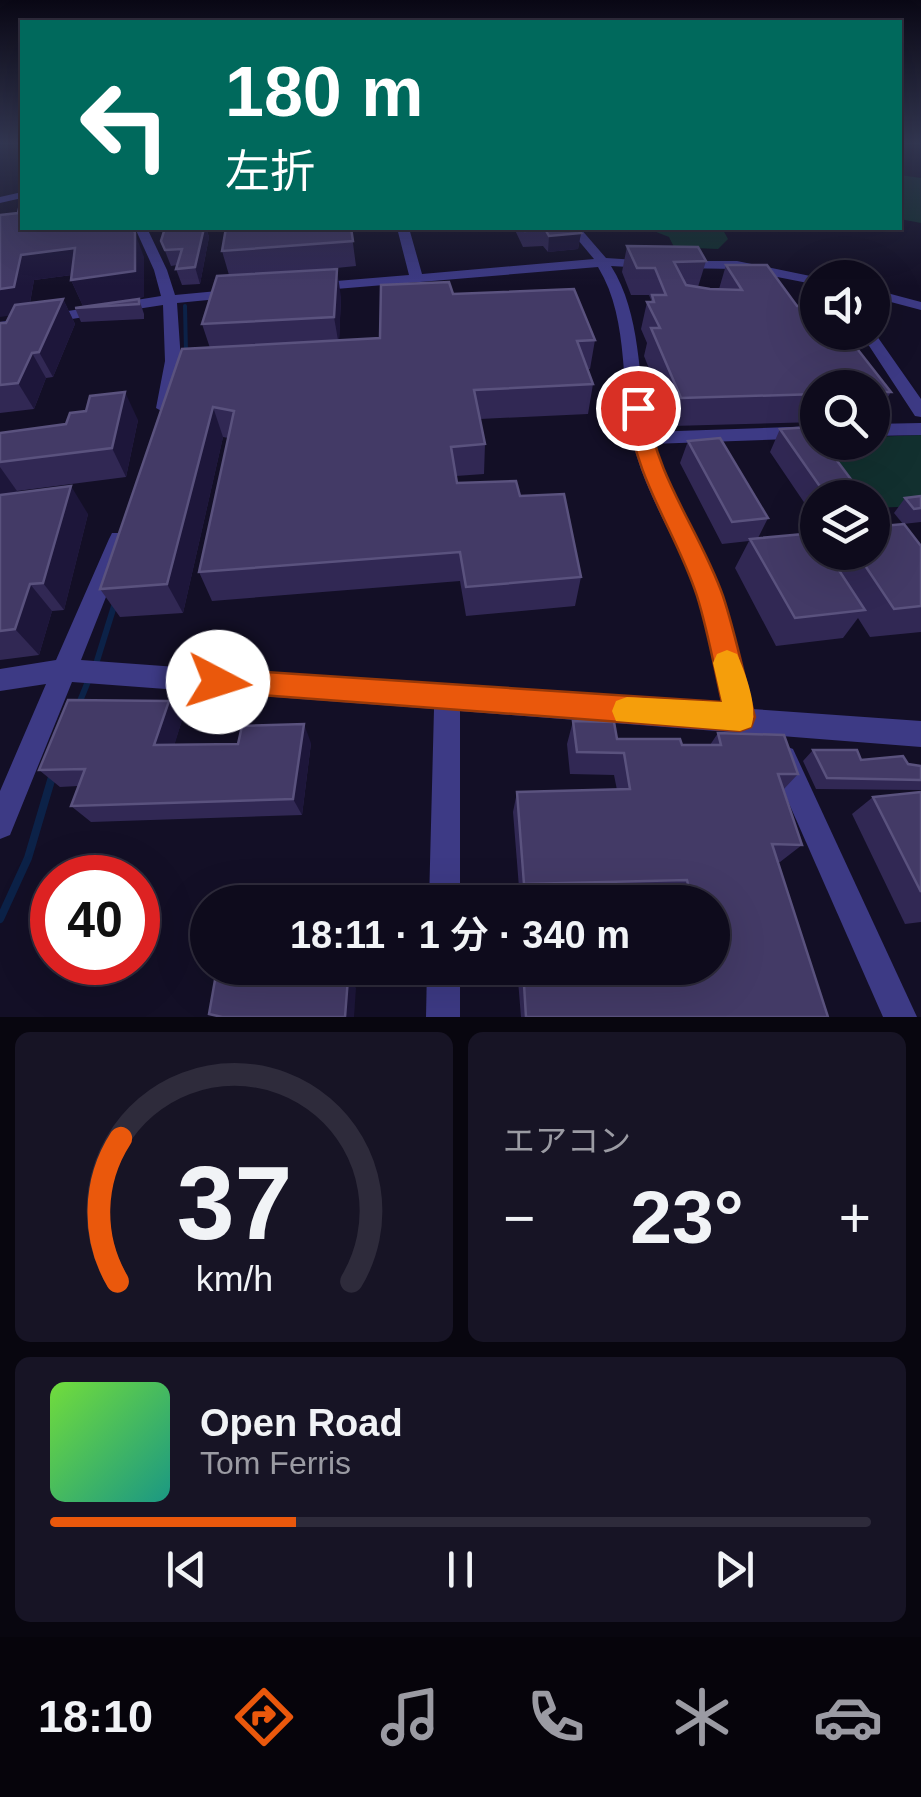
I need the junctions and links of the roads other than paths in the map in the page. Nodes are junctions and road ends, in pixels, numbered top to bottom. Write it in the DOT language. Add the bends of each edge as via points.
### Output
graph roads {
  1 [pos="142,230"];
  2 [pos="403,230"];
  3 [pos="576,230"];
  4 [pos="606,262"];
  5 [pos="800,277"];
  6 [pos="417,278"];
  7 [pos="300,288"];
  8 [pos="260,291"];
  9 [pos="170,298"];
  10 [pos="890,298"];
  11 [pos="921,306"];
  12 [pos="0,326"];
  13 [pos="879,350"];
  14 [pos="921,412"];
  15 [pos="921,428"];
  16 [pos="890,429"];
  17 [pos="800,433"];
  18 [pos="158,437"];
  19 [pos="641,438"];
  20 [pos="129,516"];
  21 [pos="65,670"];
  22 [pos="0,680"];
  23 [pos="447,700"];
  24 [pos="753,718"];
  25 [pos="921,734"];
  26 [pos="0,825"];
  27 [pos="444,885"];
  28 [pos="444,985"];
  29 [pos="443,1017"];
  30 [pos="900,1017"];
  1 -- 9 [label="street"];
  2 -- 6 [label="street"];
  3 -- 4 [label="street"];
  4 -- 5 [label="street" via="738,265"];
  4 -- 6 [label="street"];
  4 -- 19 [label="street" via="626,318"];
  6 -- 7 [label="street"];
  8 -- 9 [label="street"];
  9 -- 12 [label="street"];
  9 -- 18 [label="street" via="172,367"];
  10 -- 11 [label="street"];
  13 -- 14 [label="street"];
  15 -- 16 [label="street"];
  17 -- 19 [label="street"];
  19 -- 24 [label="street" via="709,594"];
  20 -- 21 [label="street"];
  21 -- 22 [label="street"];
  21 -- 23 [label="street"];
  21 -- 26 [label="street"];
  23 -- 24 [label="street"];
  23 -- 27 [label="street"];
  24 -- 25 [label="street"];
  24 -- 30 [label="street"];
  28 -- 29 [label="street"];
}
